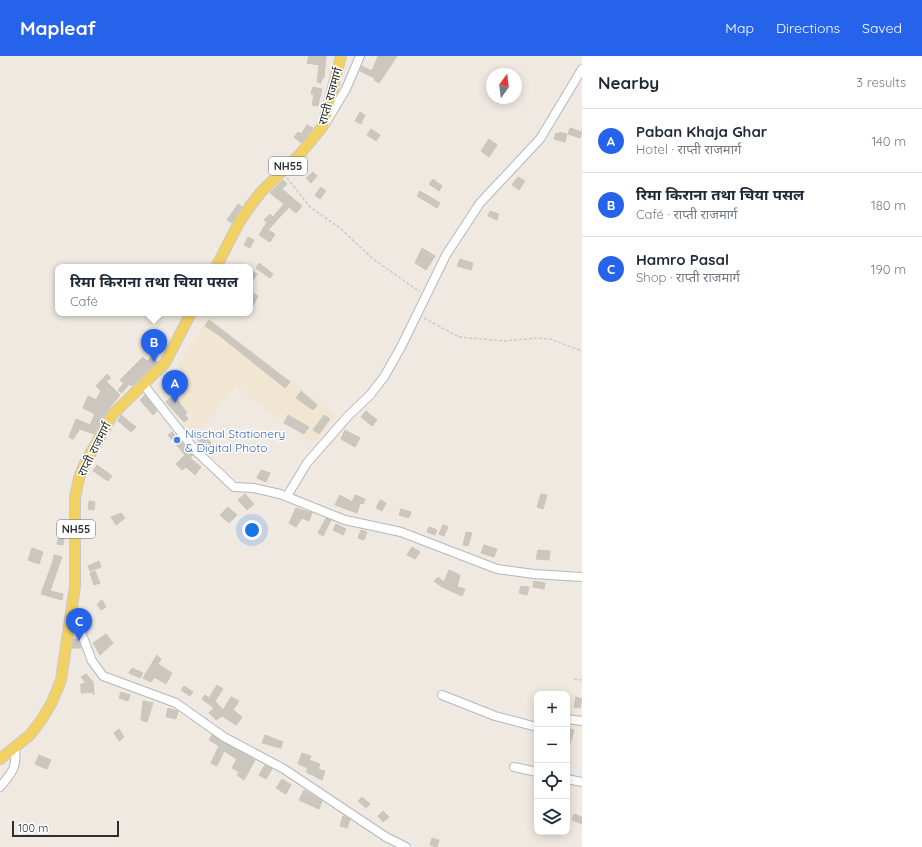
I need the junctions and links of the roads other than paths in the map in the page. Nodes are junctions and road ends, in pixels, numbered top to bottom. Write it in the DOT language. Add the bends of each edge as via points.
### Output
graph roads {
  1 [pos="341,56"];
  2 [pos="360,56"];
  3 [pos="582,69"];
  4 [pos="323,126"];
  5 [pos="218,264"];
  6 [pos="189,316"];
  7 [pos="144,384"];
  8 [pos="287,496"];
  9 [pos="582,577"];
  10 [pos="72,608"];
  11 [pos="442,695"];
  12 [pos="570,720"];
  13 [pos="582,721"];
  14 [pos="534,726"];
  15 [pos="16,747"];
  16 [pos="0,759"];
  17 [pos="514,767"];
  18 [pos="534,771"];
  19 [pos="570,780"];
  20 [pos="582,782"];
  21 [pos="0,787"];
  22 [pos="404,846"];
  1 -- 4 [label="main road, राप्ती राजमार्ग / NH55"];
  2 -- 4 [label="street" via="346,89"];
  3 -- 8 [label="street" via="540,139 480,203 446,255 402,347 384,377 308,463"];
  4 -- 5 [label="main road, राप्ती राजमार्ग / NH55" via="302,153 251,205"];
  6 -- 7 [label="main road, राप्ती राजमार्ग / NH55" via="165,363"];
  7 -- 8 [label="street" via="194,449 234,487 253,488"];
  7 -- 10 [label="main road, राप्ती राजमार्ग / NH55" via="113,414 95,443 79,478 75,498 76,586"];
  8 -- 9 [label="street" via="345,520 401,532 497,569"];
  10 -- 15 [label="main road, राप्ती राजमार्ग / NH55" via="61,680 52,702 30,734"];
  10 -- 22 [label="street" via="92,661 103,676 176,703 224,737 284,768 386,837"];
  11 -- 14 [label="street" via="495,716"];
  12 -- 13 [label="street"];
  15 -- 16 [label="main road, राप्ती राजमार्ग / NH55"];
  15 -- 21 [label="street" via="13,772"];
  17 -- 18 [label="street"];
  19 -- 20 [label="street"];
}
